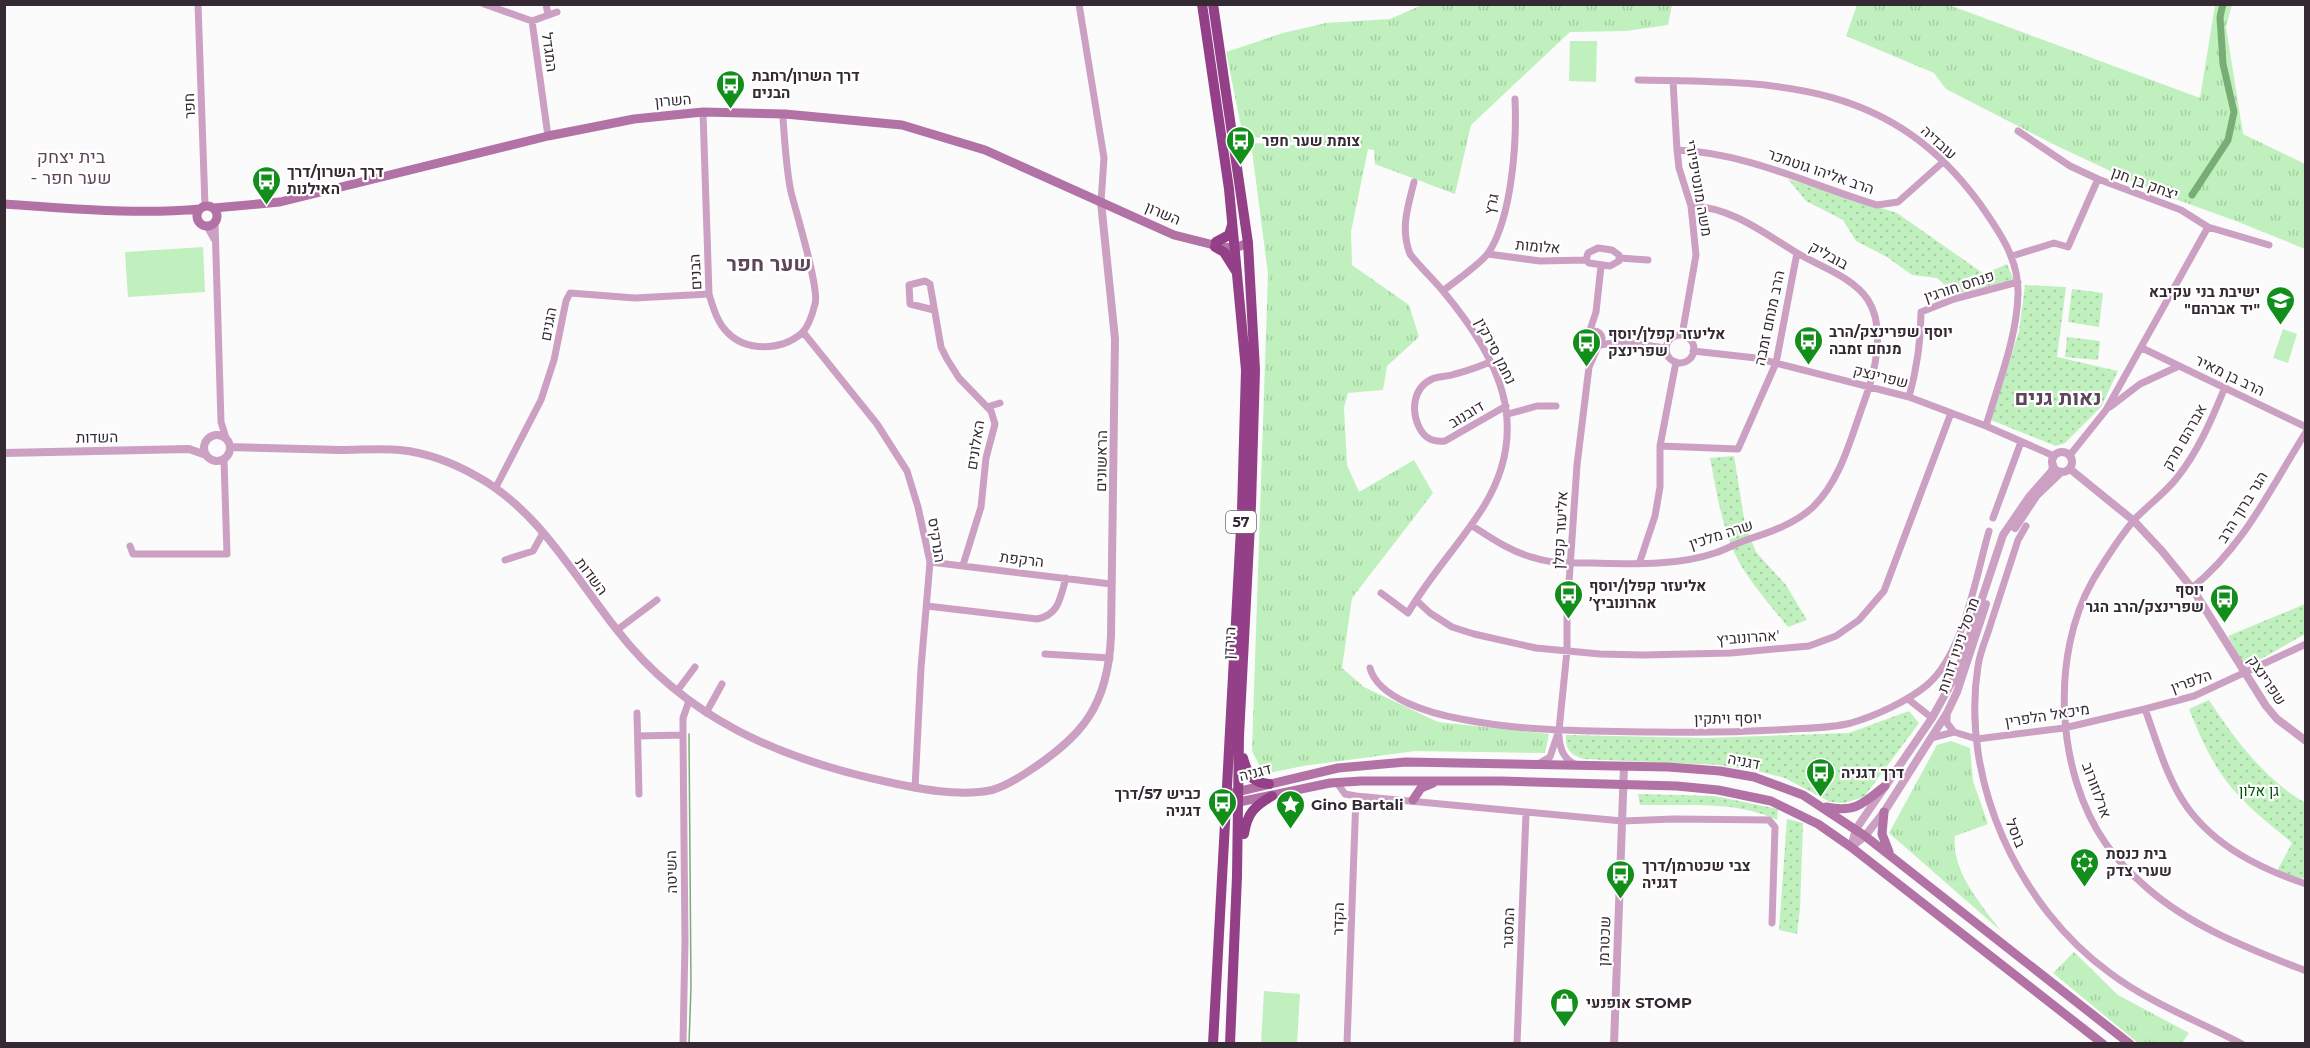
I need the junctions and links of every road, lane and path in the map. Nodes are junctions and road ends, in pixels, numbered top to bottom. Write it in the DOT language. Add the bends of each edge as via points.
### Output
graph roads {
  1 [pos="198,4"];
  2 [pos="484,4"];
  3 [pos="546,4"];
  4 [pos="1079,4"];
  5 [pos="1202,4"];
  6 [pos="1213,4"];
  7 [pos="556,12"];
  8 [pos="548,15"];
  9 [pos="532,21"];
  10 [pos="1638,80"];
  11 [pos="1673,81"];
  12 [pos="1515,99"];
  13 [pos="703,112"];
  14 [pos="785,114"];
  15 [pos="2018,131"];
  16 [pos="548,136"];
  17 [pos="1677,150"];
  18 [pos="1943,162"];
  19 [pos="2098,179"];
  20 [pos="1414,182"];
  21 [pos="1101,202"];
  22 [pos="4,204"];
  23 [pos="1691,206"];
  24 [pos="240,207"];
  25 [pos="206,208"];
  26 [pos="164,211"];
  27 [pos="1232,219"];
  28 [pos="198,220"];
  29 [pos="213,222"];
  30 [pos="2208,227"];
  31 [pos="1248,243"];
  32 [pos="1216,244"];
  33 [pos="1235,244"];
  34 [pos="2269,245"];
  35 [pos="1797,253"];
  36 [pos="1488,254"];
  37 [pos="2012,256"];
  38 [pos="1619,258"];
  39 [pos="1586,260"];
  40 [pos="1647,260"];
  41 [pos="1601,267"];
  42 [pos="1238,275"];
  43 [pos="2018,282"];
  44 [pos="1443,291"];
  45 [pos="709,294"];
  46 [pos="934,310"];
  47 [pos="1596,312"];
  48 [pos="803,332"];
  49 [pos="1589,333"];
  50 [pos="1600,334"];
  51 [pos="1682,335"];
  52 [pos="1620,342"];
  53 [pos="1587,343"];
  54 [pos="1599,346"];
  55 [pos="1666,348"];
  56 [pos="2142,348"];
  57 [pos="1693,351"];
  58 [pos="1490,362"];
  59 [pos="1676,362"];
  60 [pos="1776,363"];
  61 [pos="2179,366"];
  62 [pos="1589,367"];
  63 [pos="2226,387"];
  64 [pos="1870,388"];
  65 [pos="1909,397"];
  66 [pos="1000,403"];
  67 [pos="1556,406"];
  68 [pos="987,407"];
  69 [pos="1507,410"];
  70 [pos="2106,410"];
  71 [pos="1951,413"];
  72 [pos="1986,426"];
  73 [pos="2306,427"];
  74 [pos="2306,432"];
  75 [pos="224,440"];
  76 [pos="2021,441"];
  77 [pos="205,444"];
  78 [pos="1660,446"];
  79 [pos="189,449"];
  80 [pos="4,453"];
  81 [pos="206,455"];
  82 [pos="2070,455"];
  83 [pos="224,459"];
  84 [pos="2054,461"];
  85 [pos="2066,471"];
  86 [pos="496,487"];
  87 [pos="1993,518"];
  88 [pos="2134,521"];
  89 [pos="1471,525"];
  90 [pos="2026,526"];
  91 [pos="1989,531"];
  92 [pos="543,533"];
  93 [pos="130,546"];
  94 [pos="505,560"];
  95 [pos="930,562"];
  96 [pos="1572,563"];
  97 [pos="1639,564"];
  98 [pos="963,565"];
  99 [pos="1066,578"];
  100 [pos="1111,584"];
  101 [pos="2192,588"];
  102 [pos="1382,592"];
  103 [pos="657,600"];
  104 [pos="1416,600"];
  105 [pos="927,606"];
  106 [pos="617,630"];
  107 [pos="2306,644"];
  108 [pos="1567,651"];
  109 [pos="1045,654"];
  110 [pos="1110,658"];
  111 [pos="695,667"];
  112 [pos="1370,668"];
  113 [pos="2245,674"];
  114 [pos="722,684"];
  115 [pos="677,691"];
  116 [pos="1908,699"];
  117 [pos="689,701"];
  118 [pos="2145,710"];
  119 [pos="706,712"];
  120 [pos="637,713"];
  121 [pos="1947,713"];
  122 [pos="1932,718"];
  123 [pos="2064,728"];
  124 [pos="1559,730"];
  125 [pos="1954,732"];
  126 [pos="683,735"];
  127 [pos="638,736"];
  128 [pos="1931,738"];
  129 [pos="1977,739"];
  130 [pos="2306,741"];
  131 [pos="1239,747"];
  132 [pos="1535,765"];
  133 [pos="1580,765"];
  134 [pos="1624,767"];
  135 [pos="1443,781"];
  136 [pos="1337,783"];
  137 [pos="1269,784"];
  138 [pos="1623,785"];
  139 [pos="1885,786"];
  140 [pos="915,788"];
  141 [pos="1240,790"];
  142 [pos="639,794"];
  143 [pos="1272,796"];
  144 [pos="1356,796"];
  145 [pos="1225,797"];
  146 [pos="1413,800"];
  147 [pos="1239,802"];
  148 [pos="1822,806"];
  149 [pos="1884,812"];
  150 [pos="1526,813"];
  151 [pos="1622,821"];
  152 [pos="1856,829"];
  153 [pos="1865,836"];
  154 [pos="1851,847"];
  155 [pos="1892,857"];
  156 [pos="1237,876"];
  157 [pos="2306,884"];
  158 [pos="1772,923"];
  159 [pos="2306,971"];
  160 [pos="683,1044"];
  161 [pos="1212,1044"];
  162 [pos="1230,1044"];
  163 [pos="1347,1044"];
  164 [pos="1517,1044"];
  165 [pos="1614,1044"];
  166 [pos="2103,1044"];
  167 [pos="2130,1044"];
  168 [pos="2242,1044"];
  1 -- 25 [label="street, חפר"];
  2 -- 9 [label="street, המגדל"];
  3 -- 8 [label="street"];
  4 -- 21 [label="street, הראשונים" via="1104,158"];
  5 -- 27 [label="highway, 57"];
  6 -- 31 [label="highway, 57"];
  7 -- 8 [label="street"];
  8 -- 9 [label="street"];
  9 -- 16 [label="street, המגדל"];
  10 -- 11 [label="street, עובדיה"];
  11 -- 17 [label="street, משה מונטיפיורי"];
  11 -- 18 [label="street, עובדיה" via="1763,84 1851,102 1902,128"];
  12 -- 36 [label="street, גרץ" via="1516,140 1507,198"];
  13 -- 14 [label="main road, השרון"];
  13 -- 16 [label="main road, השרון" via="634,119"];
  13 -- 45 [label="street, הבנים"];
  14 -- 21 [label="main road, השרון" via="902,125 985,150"];
  14 -- 48 [label="street" via="791,190 816,302"];
  15 -- 19 [label="street, יצחק בן חנן" via="2070,166"];
  16 -- 24 [label="main road, השרון" via="288,200"];
  17 -- 18 [label="street, הרב אליהו גוטמכר" via="1747,160 1877,205 1898,202"];
  17 -- 23 [label="street, משה מונטיפיורי"];
  18 -- 37 [label="street, עובדיה" via="1972,193"];
  19 -- 30 [label="street, יצחק בן חנן" via="2181,210"];
  19 -- 37 [label="street" via="2068,247 2054,243"];
  20 -- 44 [label="street, נחמן סירקין" via="1405,216 1405,241 1410,254"];
  21 -- 32 [label="main road, השרון" via="1174,236"];
  21 -- 100 [label="street, הראשונים" via="1115,339"];
  22 -- 26 [label="main road, השרון"];
  23 -- 35 [label="street, בובליק" via="1712,208 1758,228"];
  23 -- 51 [label="street, משה מונטיפיורי" via="1696,255"];
  24 -- 25 [label="main road, השרון"];
  24 -- 29 [label="main road, השרון"];
  25 -- 26 [label="main road, השרון"];
  25 -- 28 [label="main road"];
  25 -- 29 [label="main road" via="217,213"];
  26 -- 28 [label="main road, השרון"];
  27 -- 32 [label="highway" via="1229,235"];
  27 -- 33 [label="highway, 57"];
  28 -- 29 [label="main road, השרון"];
  29 -- 75 [label="street"];
  30 -- 34 [label="street, יצחק בן חנן"];
  30 -- 56 [label="street"];
  31 -- 33 [label="main road, השרון"];
  31 -- 131 [label="highway, הירדן / 57" via="1255,370"];
  32 -- 33 [label="main road, השרון"];
  32 -- 42 [label="highway"];
  33 -- 42 [label="highway, הירדן / 57"];
  35 -- 60 [label="street, הרב מנחם זמבה"];
  35 -- 64 [label="street, בובליק" via="1850,282 1868,299 1877,330"];
  36 -- 39 [label="street, אלומות" via="1540,261"];
  36 -- 44 [label="street, גרץ"];
  37 -- 43 [label="street, עובדיה"];
  38 -- 39 [label="street" via="1612,250 1598,248 1588,253"];
  38 -- 40 [label="street"];
  38 -- 41 [label="street" via="1615,264"];
  39 -- 41 [label="street"];
  41 -- 47 [label="street"];
  42 -- 145 [label="highway, הירדן / 57" via="1246,370"];
  43 -- 65 [label="street, פנחס חורגין" via="1921,312 1919,350"];
  43 -- 72 [label="street, עובדיה" via="2013,332"];
  44 -- 58 [label="street, נחמן סירקין"];
  45 -- 48 [label="street, הבנים" via="726,331 744,345 767,347 788,342"];
  45 -- 86 [label="street, הגנים" via="635,298 570,293 541,400"];
  46 -- 46 [label="street, האלונים" via="910,304 909,285 928,282"];
  46 -- 68 [label="street, האלונים" via="947,359"];
  47 -- 49 [label="street"];
  47 -- 50 [label="street"];
  48 -- 95 [label="street, הנרקיס" via="877,424 907,471"];
  49 -- 50 [label="street"];
  49 -- 53 [label="street"];
  50 -- 52 [label="street"];
  50 -- 54 [label="street"];
  51 -- 55 [label="street" via="1670,339"];
  51 -- 57 [label="street" via="1690,339"];
  52 -- 54 [label="street"];
  52 -- 55 [label="street"];
  53 -- 54 [label="street"];
  53 -- 62 [label="street, אליעזר קפלן"];
  54 -- 62 [label="street, אליעזר קפלן"];
  55 -- 59 [label="street" via="1668,357"];
  56 -- 61 [label="street, הרב בן מאיר"];
  56 -- 70 [label="street"];
  57 -- 59 [label="street" via="1689,359"];
  57 -- 60 [label="street, שפרינצק"];
  58 -- 69 [label="street, נחמן סירקין"];
  58 -- 69 [label="street, דובנוב" via="1434,378 1424,385 1415,400 1415,419 1422,432 1436,442"];
  59 -- 78 [label="street"];
  60 -- 64 [label="street, שפרינצק"];
  60 -- 78 [label="street, הרב מנחם זמבה" via="1738,449"];
  61 -- 63 [label="street, הרב בן מאיר"];
  61 -- 70 [label="street" via="2140,384"];
  62 -- 96 [label="street, אליעזר קפלן" via="1577,465"];
  63 -- 73 [label="street, הרב בן מאיר"];
  63 -- 88 [label="street, אברהם מרק" via="2176,480"];
  64 -- 65 [label="street, שפרינצק"];
  64 -- 97 [label="street, שרה מלכין" via="1836,476 1813,507 1778,529 1716,553"];
  65 -- 71 [label="street, שפרינצק"];
  66 -- 68 [label="street"];
  67 -- 69 [label="street"];
  68 -- 98 [label="street, האלונים" via="994,430 984,465 981,507"];
  69 -- 89 [label="street, נחמן סירקין" via="1501,469"];
  70 -- 82 [label="street"];
  71 -- 72 [label="street, שפרינצק"];
  71 -- 108 [label="street, אהרונוביץ'" via="1884,591 1859,620 1836,636 1809,646 1731,653 1643,655"];
  72 -- 76 [label="street, שפרינצק"];
  74 -- 101 [label="street, הגר ברוך הרב" via="2246,532"];
  75 -- 77 [label="street" via="210,438"];
  75 -- 83 [label="street" via="229,454"];
  75 -- 86 [label="street, השדות" via="399,450 456,465"];
  76 -- 84 [label="street, שפרינצק"];
  76 -- 87 [label="street"];
  77 -- 79 [label="street, השדות"];
  77 -- 81 [label="street"];
  78 -- 97 [label="street" via="1655,516"];
  79 -- 80 [label="street, השדות"];
  79 -- 81 [label="street, השדות"];
  81 -- 83 [label="street" via="216,461"];
  82 -- 84 [label="street" via="2060,452"];
  82 -- 85 [label="street" via="2073,462"];
  83 -- 93 [label="street" via="227,554 133,554"];
  84 -- 85 [label="street" via="2056,470"];
  84 -- 122 [label="street, מרסל ניניו דורות" via="2052,471 2003,535 1958,671"];
  85 -- 88 [label="street, שפרינצק"];
  85 -- 121 [label="street, מרסל ניניו דורות" via="2037,495 2008,537 1958,692"];
  86 -- 92 [label="street, השדות"];
  88 -- 101 [label="street, שפרינצק"];
  88 -- 123 [label="street, ארלוזורוב" via="2080,606 2068,656"];
  89 -- 96 [label="street, שרה מלכין" via="1512,550 1534,558"];
  89 -- 104 [label="street, נחמן סירקין"];
  90 -- 129 [label="street, בוסל" via="1978,665"];
  91 -- 116 [label="street, יוסף ויתקין" via="1962,633 1930,683"];
  92 -- 94 [label="street" via="533,551"];
  92 -- 106 [label="street, השדות"];
  95 -- 98 [label="street, הרקפת"];
  95 -- 105 [label="street, הנרקיס"];
  96 -- 97 [label="street, שרה מלכין"];
  96 -- 108 [label="street, אליעזר קפלן"];
  98 -- 99 [label="street, הרקפת"];
  99 -- 100 [label="street, הרקפת"];
  99 -- 105 [label="street" via="1055,609 1046,617"];
  100 -- 110 [label="street, הראשונים"];
  101 -- 113 [label="street, שפרינצק"];
  102 -- 104 [label="street" via="1408,613"];
  103 -- 106 [label="street"];
  104 -- 108 [label="street, אהרונוביץ'" via="1452,627 1511,644"];
  105 -- 140 [label="street, הנרקיס"];
  106 -- 115 [label="street, השדות" via="657,675"];
  107 -- 113 [label="street, הלפרין"];
  108 -- 124 [label="street, אליעזר קפלן"];
  109 -- 110 [label="street"];
  110 -- 140 [label="street, הראשונים" via="1097,704 1074,736 1046,760 1004,786 990,790"];
  111 -- 115 [label="street"];
  112 -- 124 [label="street, יוסף ויתקין" via="1385,690 1437,713 1502,726"];
  113 -- 118 [label="street, הלפרין" via="2194,696"];
  113 -- 130 [label="street, שפרינצק" via="2277,719"];
  114 -- 119 [label="street"];
  115 -- 117 [label="street, השדות"];
  116 -- 122 [label="street"];
  116 -- 124 [label="street, יוסף ויתקין" via="1852,722 1825,727 1727,734"];
  117 -- 119 [label="street, השדות"];
  117 -- 126 [label="street, השיטה"];
  118 -- 123 [label="street, מיכאל הלפרין"];
  118 -- 157 [label="street" via="2188,808 2234,851 2255,864"];
  119 -- 140 [label="street, השדות" via="773,749 838,770"];
  120 -- 127 [label="street"];
  121 -- 125 [label="street" via="1947,723"];
  121 -- 128 [label="street, מרסל ניניו דורות"];
  122 -- 139 [label="street, מרסל ניניו דורות"];
  123 -- 129 [label="street, מיכאל הלפרין"];
  123 -- 159 [label="street, ארלוזורוב" via="2091,817 2125,867 2148,889 2218,935"];
  124 -- 132 [label="street, אליעזר קפלן" via="1550,757"];
  124 -- 133 [label="street, אליעזר קפלן" via="1563,754"];
  125 -- 128 [label="street"];
  125 -- 129 [label="street, מיכאל הלפרין"];
  126 -- 127 [label="street"];
  126 -- 160 [label="street, השיטה"];
  127 -- 142 [label="street"];
  128 -- 149 [label="street, מרסל ניניו דורות"];
  129 -- 168 [label="street, בוסל" via="1983,777 2003,841 2016,868 2060,927 2110,974"];
  131 -- 137 [label="highway" via="1251,779"];
  131 -- 141 [label="highway, הירדן / 57"];
  132 -- 133 [label="main road, דגניה"];
  132 -- 137 [label="main road, דגניה" via="1375,763"];
  133 -- 134 [label="main road, דגניה"];
  134 -- 138 [label="street, שכטרמן"];
  134 -- 148 [label="main road, דגניה" via="1754,777 1783,786"];
  135 -- 136 [label="main road, דגניה"];
  135 -- 138 [label="main road, דגניה"];
  135 -- 146 [label="main road" via="1421,788"];
  136 -- 143 [label="main road, דגניה"];
  136 -- 144 [label="street" via="1345,794"];
  137 -- 141 [label="main road, דגניה"];
  138 -- 151 [label="street, שכטרמן"];
  138 -- 154 [label="main road, דגניה" via="1718,790 1771,801 1818,824"];
  139 -- 148 [label="main road" via="1856,808"];
  139 -- 152 [label="street, מרסל ניניו דורות"];
  141 -- 145 [label="main road, דגניה"];
  141 -- 147 [label="highway, הירדן / 57"];
  143 -- 147 [label="main road, דגניה"];
  143 -- 156 [label="highway" via="1258,803 1246,819"];
  144 -- 146 [label="street"];
  144 -- 163 [label="street, הקדר"];
  145 -- 147 [label="main road, דגניה"];
  145 -- 161 [label="highway, הירדן / 57"];
  146 -- 150 [label="street"];
  147 -- 156 [label="highway, הירדן / 57"];
  148 -- 152 [label="main road, דגניה"];
  149 -- 153 [label="street, מרסל ניניו דורות"];
  149 -- 155 [label="main road" via="1882,834"];
  150 -- 151 [label="street"];
  150 -- 164 [label="street, המסגר"];
  151 -- 158 [label="street" via="1768,820 1775,827"];
  151 -- 165 [label="street, שכטרמן"];
  152 -- 153 [label="main road, דגניה"];
  152 -- 154 [label="street, מרסל ניניו דורות"];
  153 -- 154 [label="street, מרסל ניניו דורות"];
  153 -- 155 [label="main road, דגניה"];
  154 -- 166 [label="main road, דגניה"];
  155 -- 167 [label="main road, דגניה"];
  156 -- 162 [label="highway, הירדן / 57"];
}
